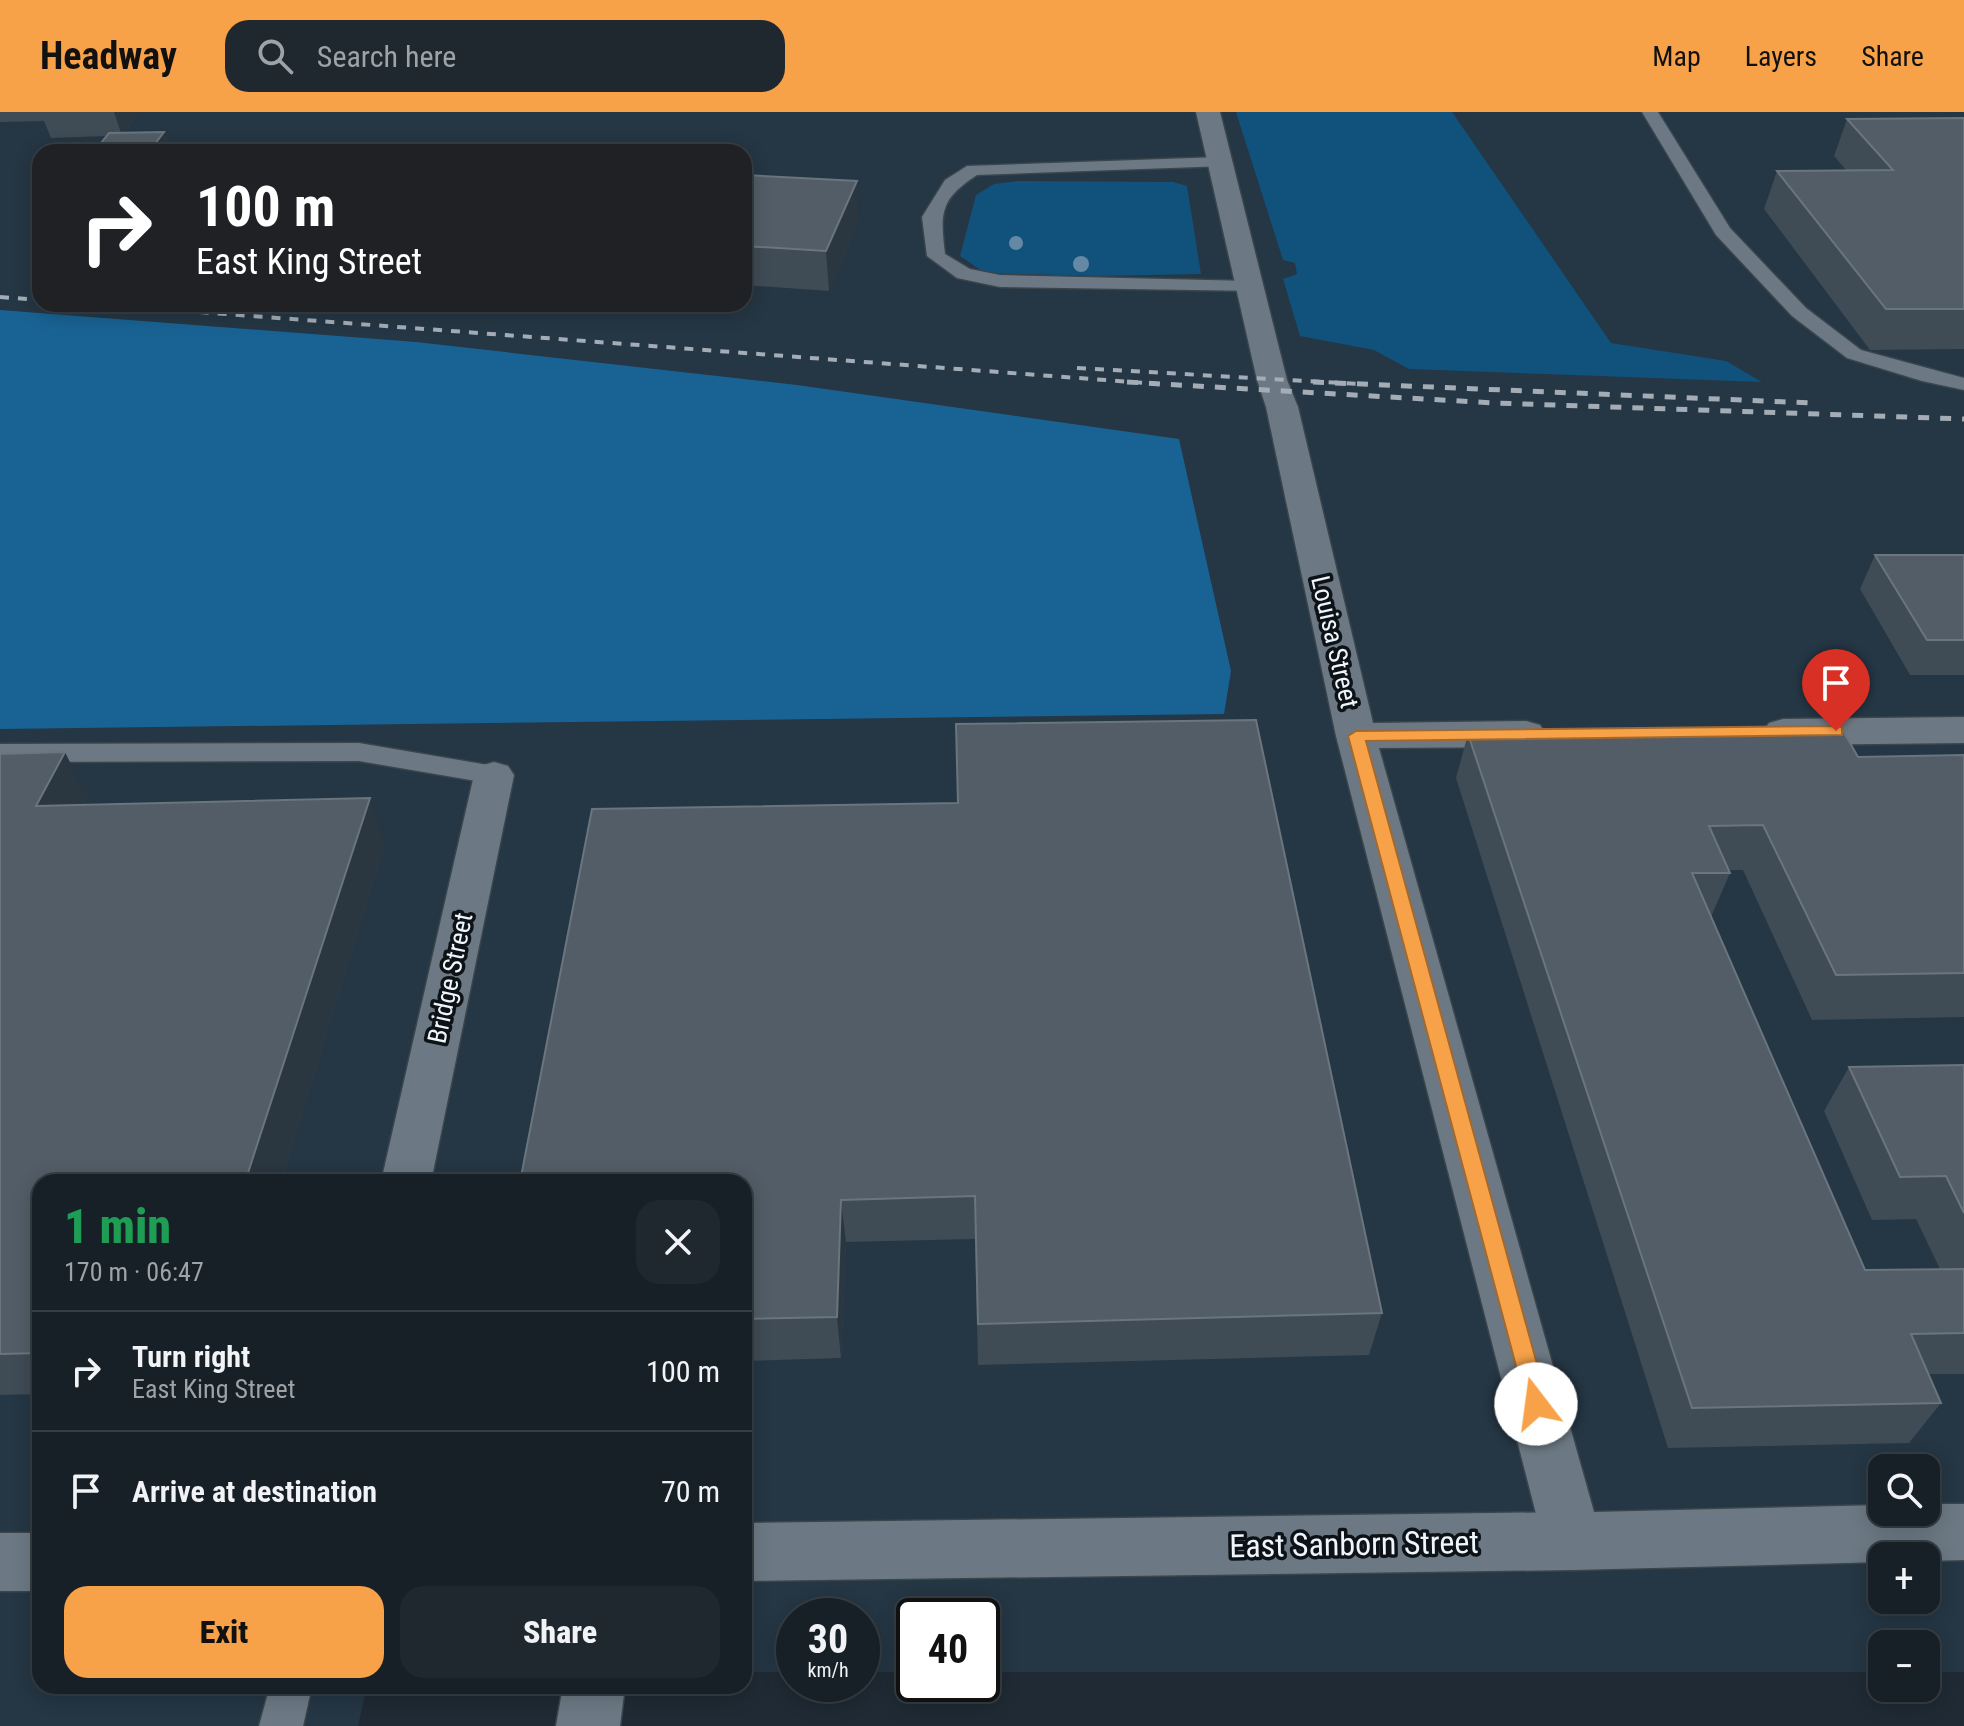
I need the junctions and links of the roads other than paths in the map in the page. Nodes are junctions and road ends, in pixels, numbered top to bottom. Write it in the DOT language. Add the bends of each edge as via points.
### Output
graph roads {
  1 [pos="1208,112"];
  2 [pos="1650,112"];
  3 [pos="1220,162"];
  4 [pos="1250,287"];
  5 [pos="1964,384"];
  6 [pos="1964,730"];
  7 [pos="1740,732"];
  8 [pos="1564,734"];
  9 [pos="1356,736"];
  10 [pos="0,753"];
  11 [pos="494,775"];
  12 [pos="408,1174"];
  13 [pos="1964,1532"];
  14 [pos="1573,1541"];
  15 [pos="752,1552"];
  16 [pos="0,1562"];
  17 [pos="32,1562"];
  18 [pos="289,1694"];
  19 [pos="593,1694"];
  20 [pos="281,1726"];
  21 [pos="588,1726"];
  1 -- 3 [label="street, Louisa Street"];
  2 -- 5 [label="lane" via="1723,231 1799,312 1854,354"];
  3 -- 4 [label="street, Louisa Street"];
  3 -- 4 [label="lane" via="973,170 951,184 931,217 936,256 964,274 1000,281"];
  4 -- 9 [label="street, Louisa Street"];
  6 -- 7 [label="street"];
  8 -- 9 [label="street"];
  9 -- 14 [label="street, Louisa Street"];
  10 -- 11 [label="lane" via="359,752"];
  11 -- 12 [label="street, Bridge Street"];
  13 -- 14 [label="street, East Sanborn Street"];
  14 -- 15 [label="street, East Sanborn Street"];
  16 -- 17 [label="street"];
  18 -- 20 [label="lane"];
  19 -- 21 [label="street"];
}
